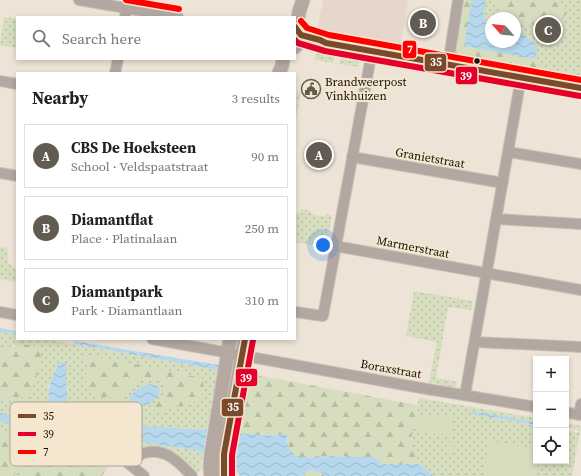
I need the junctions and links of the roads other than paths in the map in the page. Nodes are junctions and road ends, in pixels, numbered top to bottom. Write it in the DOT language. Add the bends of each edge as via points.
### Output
graph roads {
  1 [pos="79,0"];
  2 [pos="292,0"];
  3 [pos="303,0"];
  4 [pos="458,0"];
  5 [pos="127,8"];
  6 [pos="172,16"];
  7 [pos="294,16"];
  8 [pos="296,33"];
  9 [pos="372,51"];
  10 [pos="118,60"];
  11 [pos="283,60"];
  12 [pos="290,60"];
  13 [pos="448,64"];
  14 [pos="115,72"];
  15 [pos="279,72"];
  16 [pos="290,72"];
  17 [pos="521,78"];
  18 [pos="0,81"];
  19 [pos="16,84"];
  20 [pos="581,88"];
  21 [pos="508,152"];
  22 [pos="352,157"];
  23 [pos="581,164"];
  24 [pos="0,173"];
  25 [pos="16,176"];
  26 [pos="503,183"];
  27 [pos="496,219"];
  28 [pos="581,224"];
  29 [pos="335,246"];
  30 [pos="487,274"];
  31 [pos="581,290"];
  32 [pos="0,312"];
  33 [pos="296,312"];
  34 [pos="16,315"];
  35 [pos="163,340"];
  36 [pos="230,340"];
  37 [pos="244,340"];
  38 [pos="185,342"];
  39 [pos="475,342"];
  40 [pos="581,347"];
  41 [pos="235,354"];
  42 [pos="465,395"];
  43 [pos="581,404"];
  44 [pos="533,406"];
  45 [pos="569,413"];
  46 [pos="142,454"];
  47 [pos="132,466"];
  48 [pos="144,476"];
  49 [pos="192,476"];
  50 [pos="219,476"];
  1 -- 5 [label="street"];
  2 -- 7 [label="main road"];
  3 -- 8 [label="main road"];
  4 -- 13 [label="street"];
  5 -- 6 [label="street"];
  8 -- 9 [label="street" via="326,43"];
  9 -- 13 [label="street"];
  9 -- 22 [label="street"];
  10 -- 14 [label="street"];
  11 -- 15 [label="main road"];
  12 -- 16 [label="main road"];
  13 -- 17 [label="street"];
  17 -- 20 [label="street"];
  17 -- 21 [label="street"];
  18 -- 19 [label="street"];
  21 -- 23 [label="street"];
  21 -- 26 [label="street"];
  22 -- 26 [label="street, Granietstraat"];
  22 -- 29 [label="street"];
  24 -- 25 [label="street"];
  26 -- 27 [label="street"];
  27 -- 28 [label="street"];
  27 -- 30 [label="street"];
  29 -- 30 [label="street, Marmerstraat"];
  29 -- 33 [label="street" via="323,316"];
  30 -- 31 [label="street"];
  30 -- 39 [label="street"];
  32 -- 34 [label="street"];
  35 -- 38 [label="street, Boraxstraat"];
  36 -- 41 [label="main road"];
  37 -- 41 [label="main road"];
  38 -- 41 [label="street, Boraxstraat"];
  39 -- 40 [label="street"];
  39 -- 42 [label="street"];
  41 -- 42 [label="street, Boraxstraat"];
  41 -- 50 [label="main road" via="210,455 210,467"];
  42 -- 44 [label="street, Boraxstraat"];
  43 -- 45 [label="street" via="579,415"];
  46 -- 49 [label="street" via="158,452 172,457"];
  47 -- 48 [label="street"];
}
